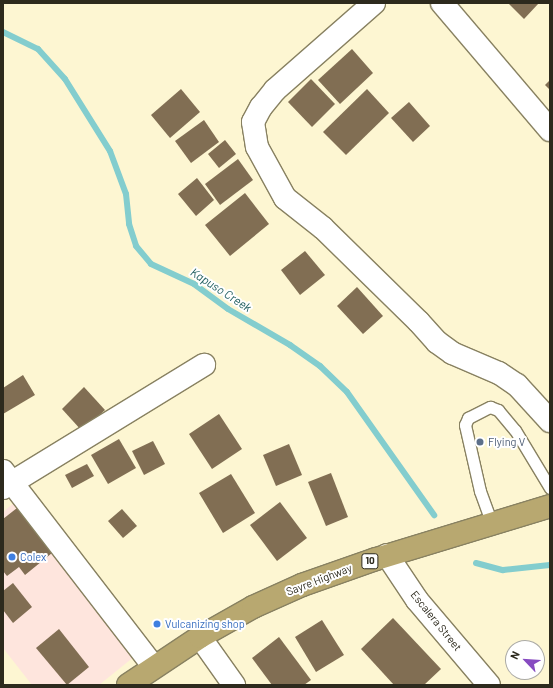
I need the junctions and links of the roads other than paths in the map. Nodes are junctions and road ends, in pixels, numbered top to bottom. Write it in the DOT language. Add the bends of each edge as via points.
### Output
graph roads {
  1 [pos="374,3"];
  2 [pos="442,3"];
  3 [pos="550,130"];
  4 [pos="204,365"];
  5 [pos="550,421"];
  6 [pos="6,480"];
  7 [pos="550,488"];
  8 [pos="550,506"];
  9 [pos="492,524"];
  10 [pos="387,555"];
  11 [pos="200,637"];
  12 [pos="153,666"];
  13 [pos="128,685"];
  14 [pos="234,685"];
  15 [pos="489,685"];
  1 -- 5 [label="street" via="275,90 261,107 254,122 256,148 285,198 323,228 420,322 437,342 452,353 499,373 517,385"];
  2 -- 3 [label="street"];
  4 -- 6 [label="street"];
  6 -- 12 [label="street"];
  7 -- 9 [label="lane" via="515,430 498,410 490,407 468,418 465,425 480,491"];
  8 -- 9 [label="highway, Sayre Highway / 10"];
  9 -- 10 [label="highway, Sayre Highway / 10"];
  10 -- 11 [label="highway, Sayre Highway / 10" via="253,607"];
  10 -- 15 [label="street, Escalera Street" via="417,600"];
  11 -- 12 [label="highway, Sayre Highway / 10"];
  11 -- 14 [label="street"];
  12 -- 13 [label="highway, Sayre Highway / 10"];
}
